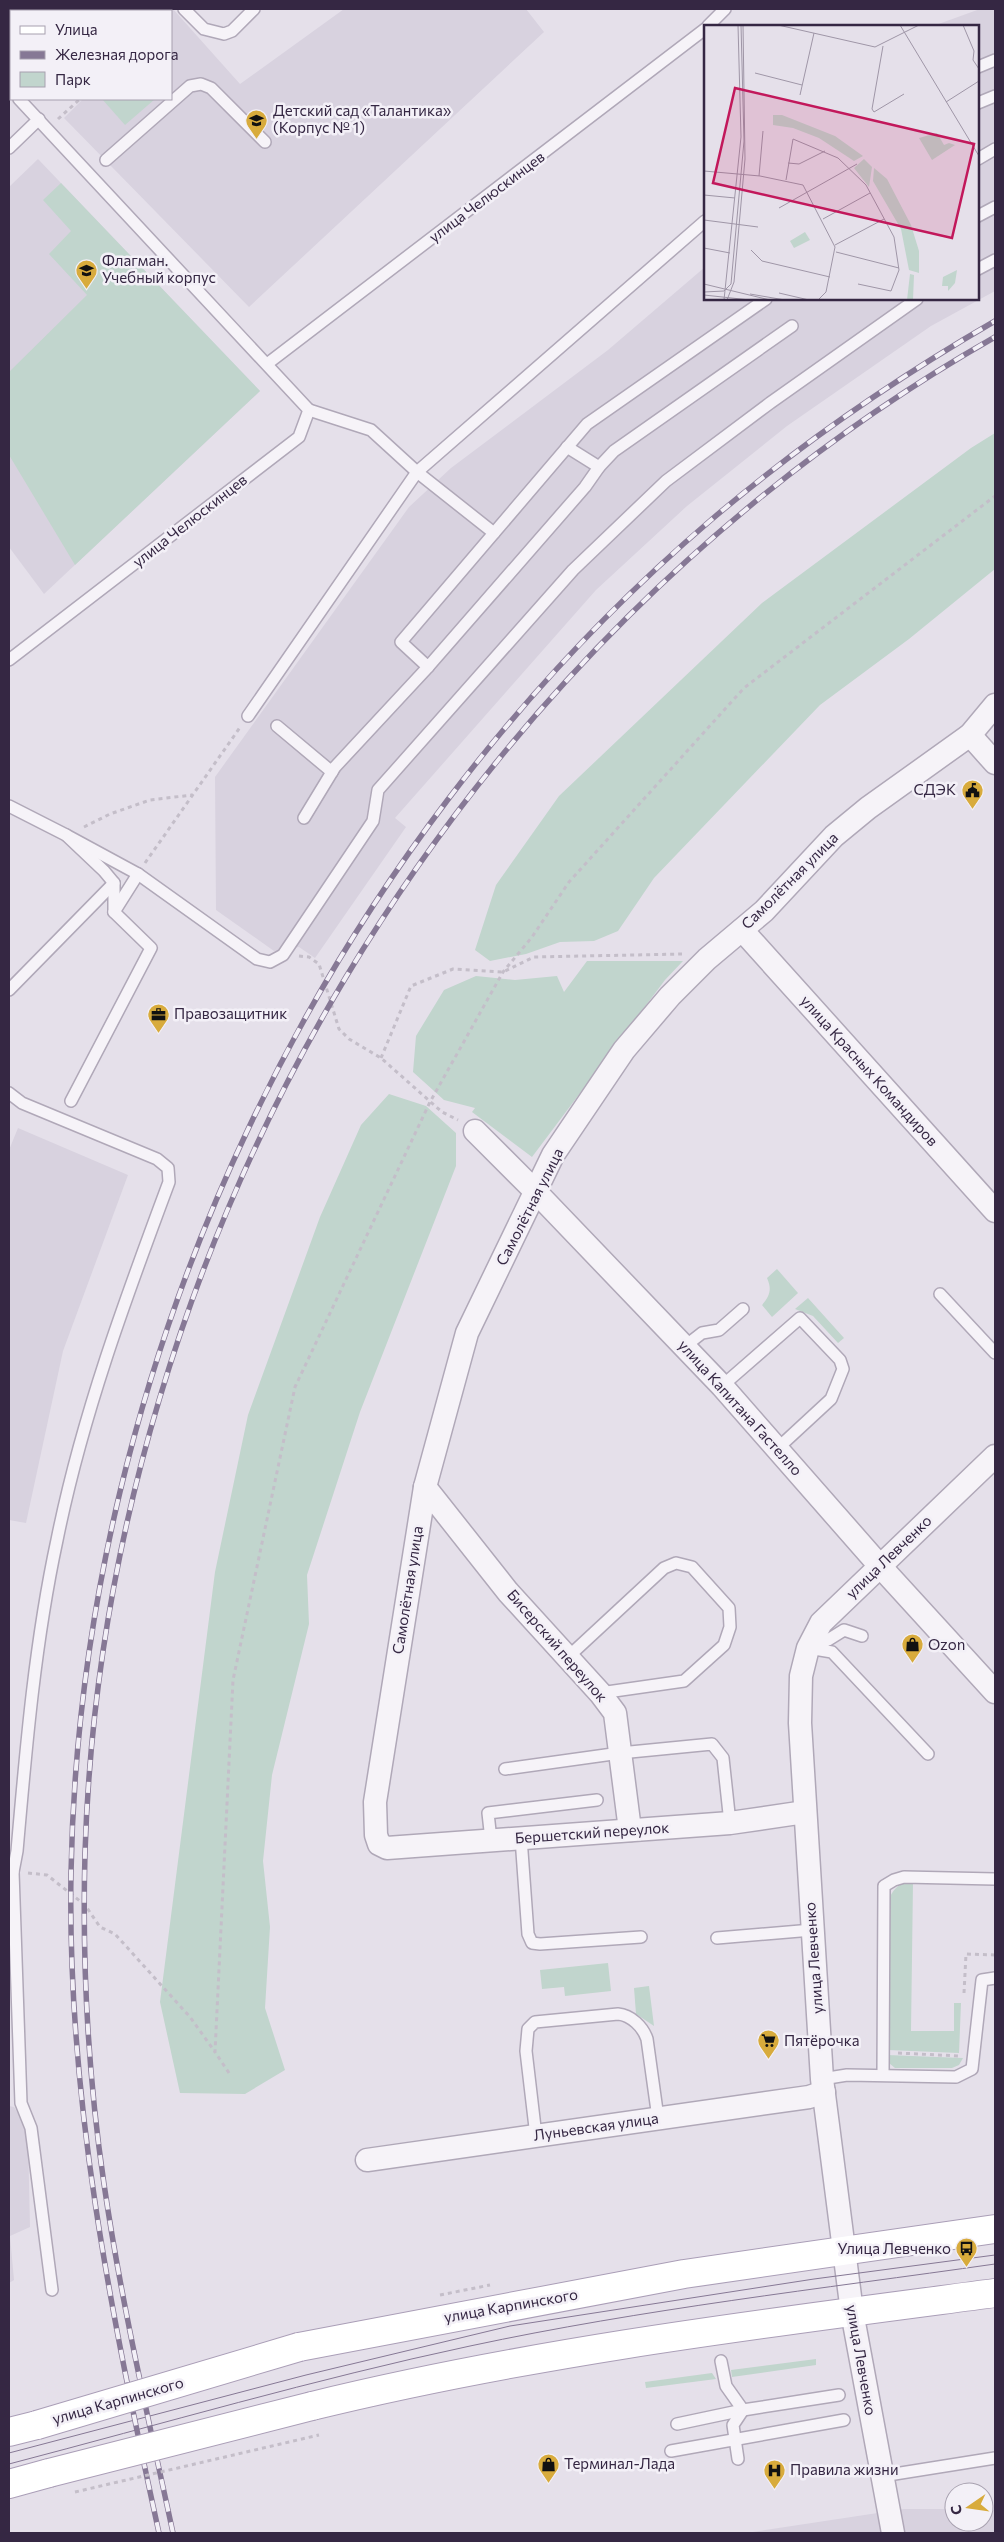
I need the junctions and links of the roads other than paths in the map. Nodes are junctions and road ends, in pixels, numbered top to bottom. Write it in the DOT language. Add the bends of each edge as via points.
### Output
graph roads {
  1 [pos="184,9"];
  2 [pos="254,9"];
  3 [pos="725,9"];
  4 [pos="710,25"];
  5 [pos="704,30"];
  6 [pos="995,60"];
  7 [pos="979,67"];
  8 [pos="995,96"];
  9 [pos="20,100"];
  10 [pos="979,103"];
  11 [pos="38,119"];
  12 [pos="265,142"];
  13 [pos="9,148"];
  14 [pos="995,149"];
  15 [pos="979,157"];
  16 [pos="106,160"];
  17 [pos="995,207"];
  18 [pos="979,215"];
  19 [pos="704,222"];
  20 [pos="995,260"];
  21 [pos="979,268"];
  22 [pos="765,300"];
  23 [pos="916,300"];
  24 [pos="792,326"];
  25 [pos="268,364"];
  26 [pos="309,410"];
  27 [pos="567,446"];
  28 [pos="599,467"];
  29 [pos="417,472"];
  30 [pos="494,533"];
  31 [pos="9,660"];
  32 [pos="428,667"];
  33 [pos="995,705"];
  34 [pos="248,716"];
  35 [pos="277,726"];
  36 [pos="970,735"];
  37 [pos="995,763"];
  38 [pos="332,772"];
  39 [pos="9,806"];
  40 [pos="304,818"];
  41 [pos="66,835"];
  42 [pos="138,874"];
  43 [pos="114,883"];
  44 [pos="114,912"];
  45 [pos="742,930"];
  46 [pos="9,990"];
  47 [pos="9,1093"];
  48 [pos="71,1101"];
  49 [pos="475,1132"];
  50 [pos="536,1192"];
  51 [pos="995,1211"];
  52 [pos="940,1294"];
  53 [pos="743,1309"];
  54 [pos="684,1347"];
  55 [pos="995,1353"];
  56 [pos="722,1386"];
  57 [pos="778,1448"];
  58 [pos="995,1456"];
  59 [pos="424,1487"];
  60 [pos="879,1566"];
  61 [pos="862,1636"];
  62 [pos="808,1648"];
  63 [pos="568,1657"];
  64 [pos="995,1692"];
  65 [pos="600,1693"];
  66 [pos="620,1753"];
  67 [pos="928,1754"];
  68 [pos="505,1769"];
  69 [pos="597,1800"];
  70 [pos="805,1812"];
  71 [pos="730,1823"];
  72 [pos="630,1830"];
  73 [pos="521,1838"];
  74 [pos="491,1840"];
  75 [pos="379,1844"];
  76 [pos="11,1872"];
  77 [pos="995,1879"];
  78 [pos="812,1930"];
  79 [pos="641,1937"];
  80 [pos="717,1938"];
  81 [pos="995,1978"];
  82 [pos="883,2075"];
  83 [pos="823,2085"];
  84 [pos="658,2118"];
  85 [pos="536,2136"];
  86 [pos="368,2160"];
  87 [pos="995,2229"];
  88 [pos="843,2250"];
  89 [pos="52,2290"];
  90 [pos="995,2293"];
  91 [pos="852,2312"];
  92 [pos="721,2361"];
  93 [pos="839,2395"];
  94 [pos="743,2410"];
  95 [pos="844,2420"];
  96 [pos="677,2424"];
  97 [pos="9,2432"];
  98 [pos="735,2438"];
  99 [pos="671,2451"];
  100 [pos="995,2458"];
  101 [pos="738,2459"];
  102 [pos="882,2476"];
  103 [pos="9,2484"];
  104 [pos="893,2533"];
  1 -- 2 [label="lane" via="204,29 224,34 232,31"];
  3 -- 4 [label="lane, улица Челюскинцев"];
  5 -- 25 [label="lane, улица Челюскинцев"];
  6 -- 7 [label="lane"];
  8 -- 10 [label="lane"];
  9 -- 11 [label="lane"];
  11 -- 13 [label="lane"];
  11 -- 25 [label="lane"];
  12 -- 16 [label="lane" via="211,88 198,83 190,86"];
  14 -- 15 [label="lane"];
  17 -- 18 [label="lane"];
  19 -- 29 [label="lane"];
  20 -- 21 [label="lane"];
  22 -- 27 [label="lane" via="587,424"];
  23 -- 42 [label="lane" via="666,481 573,570 378,790 373,821 283,955 270,962 257,959"];
  24 -- 28 [label="lane" via="614,451"];
  25 -- 26 [label="lane"];
  26 -- 29 [label="lane" via="371,430"];
  26 -- 31 [label="lane, улица Челюскинцев" via="299,437"];
  27 -- 28 [label="lane"];
  27 -- 30 [label="lane"];
  28 -- 32 [label="lane" via="579,495"];
  29 -- 30 [label="lane"];
  29 -- 34 [label="lane"];
  30 -- 32 [label="lane" via="401,642"];
  32 -- 38 [label="lane"];
  33 -- 36 [label="street, Самолётная улица"];
  35 -- 38 [label="lane"];
  36 -- 37 [label="street"];
  36 -- 45 [label="street, Самолётная улица" via="834,836"];
  38 -- 40 [label="lane"];
  39 -- 41 [label="lane"];
  41 -- 42 [label="lane"];
  41 -- 43 [label="lane"];
  42 -- 44 [label="lane"];
  43 -- 44 [label="lane"];
  43 -- 46 [label="lane"];
  44 -- 48 [label="lane" via="151,948"];
  45 -- 50 [label="street, Самолётная улица" via="670,996 624,1050 553,1156"];
  45 -- 51 [label="street, улица Красных Командиров"];
  47 -- 76 [label="lane" via="22,1103 157,1159 168,1168 169,1182 101,1370 57,1540 36,1663 17,1851"];
  49 -- 50 [label="street, улица Капитана Гастелло"];
  50 -- 54 [label="street, улица Капитана Гастелло"];
  50 -- 59 [label="street, Самолётная улица" via="467,1334"];
  52 -- 55 [label="lane"];
  53 -- 54 [label="lane" via="719,1330 702,1333"];
  54 -- 56 [label="street, улица Капитана Гастелло"];
  56 -- 57 [label="street, улица Капитана Гастелло"];
  56 -- 57 [label="lane" via="800,1318 840,1360 843,1369 831,1399"];
  57 -- 60 [label="street, улица Капитана Гастелло"];
  58 -- 60 [label="street, улица Левченко"];
  59 -- 63 [label="street, Бисерский переулок" via="508,1592"];
  59 -- 75 [label="street, Самолётная улица" via="375,1802"];
  60 -- 62 [label="street, улица Левченко" via="820,1622"];
  60 -- 64 [label="street, улица Капитана Гастелло"];
  61 -- 62 [label="lane" via="844,1630"];
  62 -- 67 [label="lane" via="832,1652"];
  62 -- 70 [label="street, улица Левченко" via="801,1676 800,1723"];
  63 -- 65 [label="street, Бисерский переулок"];
  63 -- 65 [label="lane" via="664,1568 676,1563 692,1568 729,1608 730,1627 724,1644 684,1681"];
  65 -- 66 [label="street, Бисерский переулок" via="615,1713"];
  66 -- 68 [label="lane"];
  66 -- 71 [label="lane" via="712,1744 723,1758"];
  66 -- 72 [label="street, Бисерский переулок"];
  69 -- 74 [label="lane" via="488,1813"];
  70 -- 71 [label="street, Бершетский переулок"];
  70 -- 78 [label="street, улица Левченко"];
  71 -- 72 [label="street, Бершетский переулок"];
  72 -- 73 [label="street, Бершетский переулок"];
  73 -- 74 [label="street, Бершетский переулок"];
  73 -- 79 [label="lane" via="528,1934 532,1943"];
  74 -- 75 [label="street, Бершетский переулок" via="386,1848"];
  76 -- 89 [label="lane" via="21,2103 31,2128"];
  77 -- 82 [label="lane" via="904,1878 884,1886"];
  78 -- 80 [label="lane"];
  78 -- 83 [label="street, улица Левченко"];
  81 -- 82 [label="lane" via="982,1980 972,2069 956,2077"];
  82 -- 83 [label="lane" via="847,2075"];
  83 -- 84 [label="street, Луньевская улица" via="809,2097"];
  83 -- 88 [label="street, улица Левченко"];
  84 -- 85 [label="street, Луньевская улица"];
  84 -- 85 [label="lane" via="646,2034 629,2016 618,2014 535,2022 528,2029 526,2051"];
  85 -- 86 [label="street, Луньевская улица"];
  87 -- 88 [label="main road, улица Карпинского"];
  88 -- 91 [label="street, улица Левченко"];
  88 -- 97 [label="main road, улица Карпинского, bridge" via="684,2274 299,2347"];
  90 -- 91 [label="main road"];
  91 -- 102 [label="street, улица Левченко"];
  91 -- 103 [label="main road, bridge" via="643,2342 395,2386"];
  92 -- 94 [label="lane" via="726,2386"];
  93 -- 94 [label="lane"];
  94 -- 96 [label="lane"];
  94 -- 98 [label="lane" via="732,2425"];
  95 -- 98 [label="lane"];
  98 -- 99 [label="lane"];
  98 -- 101 [label="lane"];
  100 -- 102 [label="lane"];
  102 -- 104 [label="street, улица Левченко"];
}
